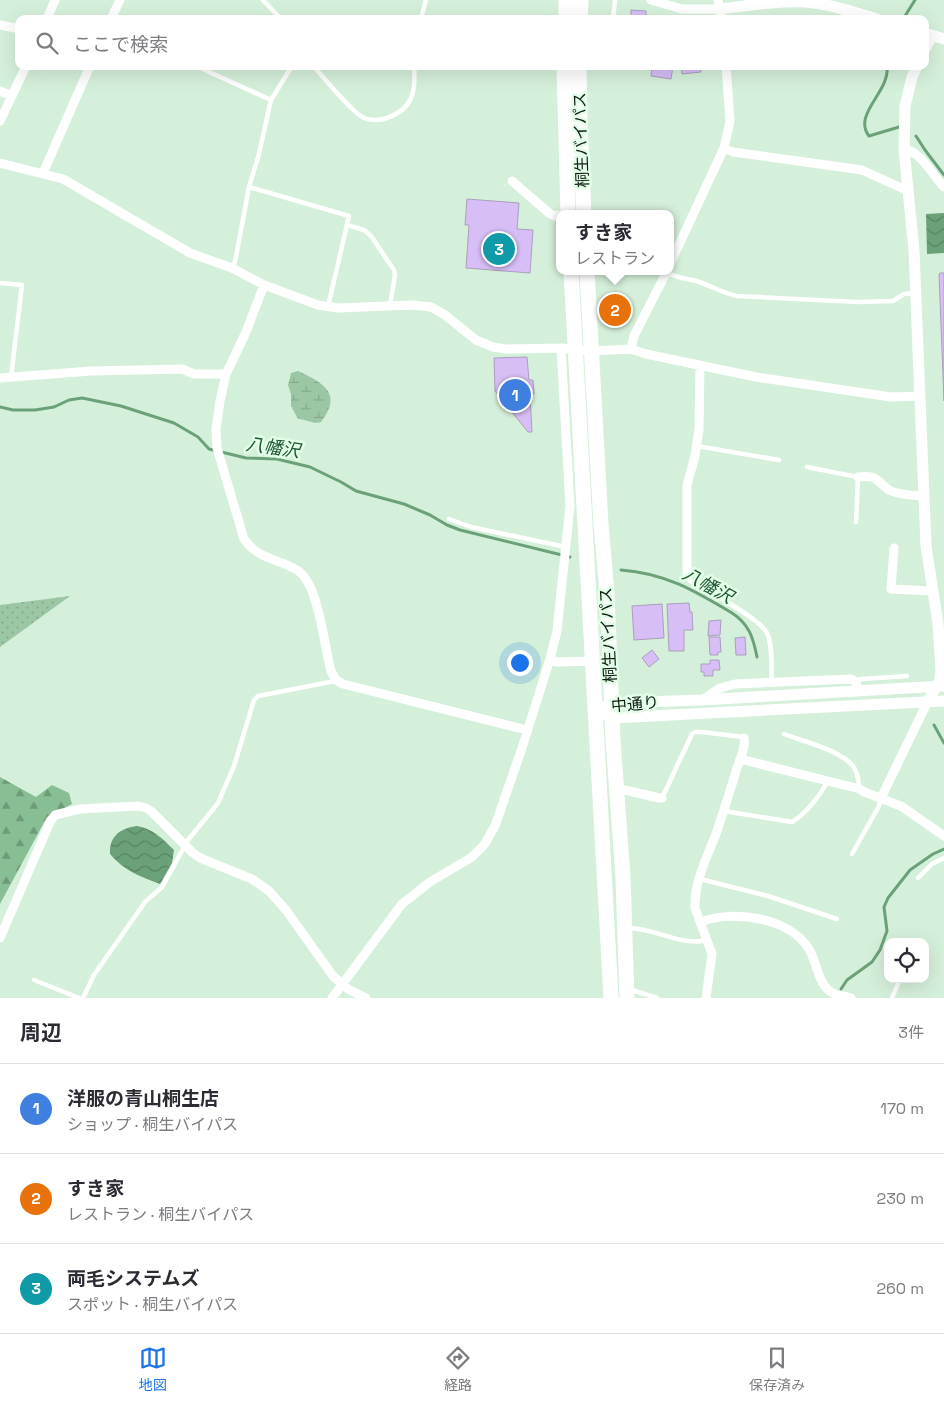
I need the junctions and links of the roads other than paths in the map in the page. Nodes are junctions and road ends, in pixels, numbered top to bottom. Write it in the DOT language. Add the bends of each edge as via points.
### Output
graph roads {
  1 [pos="55,0"];
  2 [pos="120,0"];
  3 [pos="263,0"];
  4 [pos="426,0"];
  5 [pos="566,0"];
  6 [pos="581,0"];
  7 [pos="615,0"];
  8 [pos="651,0"];
  9 [pos="824,2"];
  10 [pos="720,9"];
  11 [pos="49,15"];
  12 [pos="113,15"];
  13 [pos="277,15"];
  14 [pos="422,15"];
  15 [pos="566,15"];
  16 [pos="580,15"];
  17 [pos="613,15"];
  18 [pos="865,15"];
  19 [pos="0,25"];
  20 [pos="15,28"];
  21 [pos="929,34"];
  22 [pos="944,39"];
  23 [pos="24,70"];
  24 [pos="88,70"];
  25 [pos="205,70"];
  26 [pos="290,70"];
  27 [pos="317,70"];
  28 [pos="414,70"];
  29 [pos="564,70"];
  30 [pos="579,70"];
  31 [pos="726,70"];
  32 [pos="915,70"];
  33 [pos="0,91"];
  34 [pos="12,96"];
  35 [pos="271,100"];
  36 [pos="0,121"];
  37 [pos="724,148"];
  38 [pos="904,150"];
  39 [pos="0,162"];
  40 [pos="43,174"];
  41 [pos="512,181"];
  42 [pos="249,187"];
  43 [pos="944,188"];
  44 [pos="908,191"];
  45 [pos="568,210"];
  46 [pos="584,210"];
  47 [pos="556,216"];
  48 [pos="347,225"];
  49 [pos="674,255"];
  50 [pos="232,268"];
  51 [pos="571,275"];
  52 [pos="587,275"];
  53 [pos="664,275"];
  54 [pos="672,275"];
  55 [pos="0,283"];
  56 [pos="264,285"];
  57 [pos="916,293"];
  58 [pos="390,306"];
  59 [pos="328,307"];
  60 [pos="568,348"];
  61 [pos="631,349"];
  62 [pos="591,351"];
  63 [pos="700,365"];
  64 [pos="226,374"];
  65 [pos="0,378"];
  66 [pos="11,379"];
  67 [pos="920,396"];
  68 [pos="697,446"];
  69 [pos="779,460"];
  70 [pos="807,467"];
  71 [pos="858,476"];
  72 [pos="924,496"];
  73 [pos="449,519"];
  74 [pos="856,522"];
  75 [pos="894,548"];
  76 [pos="565,553"];
  77 [pos="686,573"];
  78 [pos="932,591"];
  79 [pos="550,660"];
  80 [pos="593,661"];
  81 [pos="907,676"];
  82 [pos="336,680"];
  83 [pos="772,683"];
  84 [pos="857,686"];
  85 [pos="940,686"];
  86 [pos="702,700"];
  87 [pos="928,701"];
  88 [pos="944,701"];
  89 [pos="612,703"];
  90 [pos="595,711"];
  91 [pos="612,718"];
  92 [pos="527,730"];
  93 [pos="784,734"];
  94 [pos="744,738"];
  95 [pos="740,759"];
  96 [pos="829,780"];
  97 [pos="860,789"];
  98 [pos="616,790"];
  99 [pos="662,798"];
  100 [pos="881,798"];
  101 [pos="724,812"];
  102 [pos="944,836"];
  103 [pos="185,847"];
  104 [pos="852,854"];
  105 [pos="944,858"];
  106 [pos="700,878"];
  107 [pos="918,878"];
  108 [pos="837,919"];
  109 [pos="701,922"];
  110 [pos="624,928"];
  111 [pos="0,938"];
  112 [pos="707,940"];
  113 [pos="34,980"];
  114 [pos="898,983"];
  115 [pos="342,984"];
  116 [pos="631,995"];
  117 [pos="649,997"];
  118 [pos="79,998"];
  119 [pos="83,998"];
  120 [pos="332,998"];
  121 [pos="366,998"];
  122 [pos="611,998"];
  123 [pos="657,998"];
  124 [pos="706,998"];
  125 [pos="851,998"];
  126 [pos="892,998"];
  1 -- 11 [label="street"];
  2 -- 12 [label="street"];
  3 -- 13 [label="lane"];
  4 -- 14 [label="lane"];
  5 -- 15 [label="highway"];
  6 -- 16 [label="highway"];
  7 -- 17 [label="lane"];
  8 -- 10 [label="street" via="682,8"];
  9 -- 10 [label="street"];
  9 -- 18 [label="street"];
  19 -- 20 [label="street"];
  21 -- 22 [label="street"];
  23 -- 34 [label="street"];
  24 -- 40 [label="street"];
  25 -- 35 [label="lane"];
  26 -- 35 [label="lane"];
  27 -- 28 [label="lane" via="359,115 370,120 395,115 408,105 414,90"];
  29 -- 45 [label="highway, 桐生バイパス"];
  30 -- 46 [label="highway, 桐生バイパス"];
  31 -- 37 [label="street" via="730,121"];
  32 -- 38 [label="street" via="906,106"];
  33 -- 34 [label="street"];
  34 -- 36 [label="street"];
  35 -- 42 [label="lane"];
  37 -- 44 [label="street" via="733,152 862,170"];
  37 -- 49 [label="street"];
  38 -- 43 [label="street" via="920,158"];
  38 -- 44 [label="street"];
  39 -- 40 [label="street"];
  40 -- 50 [label="street" via="73,184 190,253"];
  41 -- 47 [label="street" via="549,214"];
  42 -- 48 [label="lane" via="349,216"];
  42 -- 50 [label="lane"];
  44 -- 57 [label="street"];
  48 -- 58 [label="lane" via="364,230 371,236 394,270"];
  48 -- 59 [label="lane"];
  50 -- 56 [label="street"];
  51 -- 60 [label="highway, 桐生バイパス"];
  52 -- 62 [label="highway, 桐生バイパス"];
  53 -- 61 [label="street" via="634,336"];
  54 -- 57 [label="lane" via="737,296 856,302 893,301 904,294"];
  55 -- 66 [label="lane" via="22,285"];
  56 -- 59 [label="street"];
  56 -- 64 [label="street"];
  57 -- 67 [label="street"];
  58 -- 59 [label="street"];
  58 -- 60 [label="street" via="431,307 445,314 476,340 493,347"];
  60 -- 62 [label="street"];
  60 -- 76 [label="street" via="570,506"];
  60 -- 80 [label="highway, 桐生バイパス"];
  61 -- 62 [label="street"];
  61 -- 63 [label="street"];
  62 -- 89 [label="highway, 桐生バイパス"];
  63 -- 67 [label="street" via="756,377 891,397"];
  63 -- 68 [label="street"];
  64 -- 66 [label="street" via="194,374 182,369 91,371"];
  64 -- 82 [label="street" via="217,418 217,448 244,539 260,555 298,570 311,586"];
  65 -- 66 [label="street"];
  67 -- 72 [label="street"];
  68 -- 69 [label="lane"];
  68 -- 77 [label="street" via="687,485"];
  70 -- 71 [label="lane"];
  71 -- 72 [label="street" via="878,479 890,491"];
  71 -- 74 [label="lane"];
  72 -- 78 [label="street"];
  73 -- 76 [label="lane"];
  75 -- 78 [label="street" via="891,589"];
  76 -- 79 [label="street" via="557,631"];
  77 -- 83 [label="lane" via="690,581 764,628 769,640"];
  78 -- 85 [label="street" via="938,624"];
  79 -- 80 [label="street"];
  79 -- 92 [label="street"];
  80 -- 90 [label="highway, 桐生バイパス"];
  81 -- 84 [label="lane" via="862,679"];
  82 -- 92 [label="street" via="356,688"];
  82 -- 103 [label="lane" via="258,696 251,706 246,731 224,792"];
  83 -- 84 [label="street" via="851,679"];
  83 -- 86 [label="street" via="725,686"];
  84 -- 85 [label="street, 中通り"];
  84 -- 86 [label="street, 中通り"];
  85 -- 87 [label="street"];
  86 -- 89 [label="street, 中通り"];
  87 -- 88 [label="street, 中通り"];
  87 -- 91 [label="street, 中通り"];
  87 -- 100 [label="street"];
  89 -- 90 [label="street, 中通り"];
  89 -- 91 [label="highway, 桐生バイパス"];
  90 -- 91 [label="street, 中通り"];
  90 -- 122 [label="highway, 桐生バイパス"];
  91 -- 98 [label="highway, 桐生バイパス"];
  92 -- 115 [label="street" via="495,826 484,845 472,857 430,882 402,904"];
  93 -- 97 [label="lane" via="845,759 855,770"];
  94 -- 95 [label="street"];
  94 -- 99 [label="lane" via="701,732 692,734"];
  95 -- 96 [label="street"];
  95 -- 101 [label="street"];
  96 -- 97 [label="street"];
  96 -- 101 [label="lane" via="824,790 792,822"];
  97 -- 100 [label="street"];
  98 -- 99 [label="street"];
  98 -- 110 [label="highway, 桐生バイパス"];
  100 -- 102 [label="street" via="901,806"];
  100 -- 104 [label="lane"];
  101 -- 106 [label="street"];
  103 -- 111 [label="street" via="146,808 138,806 80,808 55,815"];
  103 -- 115 [label="street" via="200,858 252,879 268,891"];
  103 -- 119 [label="lane" via="162,887 145,902 94,975"];
  105 -- 107 [label="lane" via="932,864"];
  106 -- 108 [label="lane"];
  106 -- 109 [label="street" via="695,908"];
  109 -- 112 [label="street"];
  109 -- 125 [label="street" via="714,917 733,916 787,927 810,950 824,984 832,993"];
  110 -- 112 [label="lane" via="693,942"];
  110 -- 116 [label="highway, 桐生バイパス"];
  112 -- 124 [label="street" via="712,954"];
  113 -- 118 [label="lane"];
  114 -- 126 [label="lane"];
  115 -- 120 [label="street"];
  115 -- 121 [label="street"];
  116 -- 117 [label="lane"];
  117 -- 123 [label="lane"];
}
